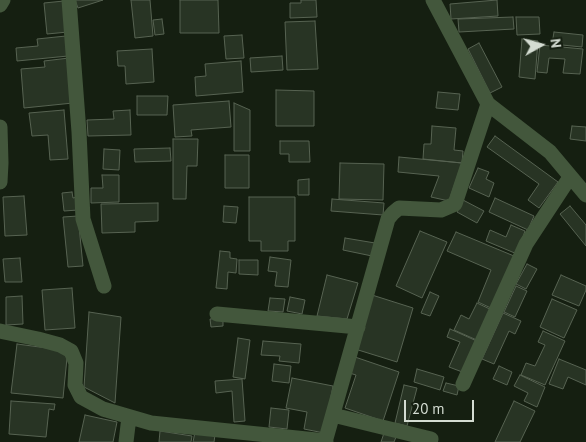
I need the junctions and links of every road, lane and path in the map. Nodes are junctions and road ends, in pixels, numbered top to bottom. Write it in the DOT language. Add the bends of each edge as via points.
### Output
graph roads {
  1 [pos="4,0"];
  2 [pos="69,0"];
  3 [pos="433,0"];
  4 [pos="0,5"];
  5 [pos="488,104"];
  6 [pos="0,127"];
  7 [pos="570,177"];
  8 [pos="0,182"];
  9 [pos="586,195"];
  10 [pos="104,286"];
  11 [pos="217,314"];
  12 [pos="358,327"];
  13 [pos="0,332"];
  14 [pos="463,384"];
  15 [pos="333,415"];
  16 [pos="129,417"];
  17 [pos="431,439"];
  18 [pos="326,441"];
  19 [pos="126,442"];
  1 -- 4 [label="street"];
  2 -- 10 [label="street" via="83,219"];
  3 -- 5 [label="street"];
  5 -- 7 [label="street" via="550,152"];
  5 -- 12 [label="street" via="454,204 441,210 399,208 388,219"];
  6 -- 8 [label="street"];
  7 -- 9 [label="street"];
  7 -- 14 [label="street" via="526,244"];
  11 -- 12 [label="street"];
  12 -- 15 [label="street"];
  13 -- 16 [label="street" via="38,339 71,351 76,363 75,385 81,397 103,409"];
  15 -- 17 [label="street"];
  15 -- 18 [label="street"];
  16 -- 18 [label="street" via="151,423"];
  16 -- 19 [label="street"];
}
